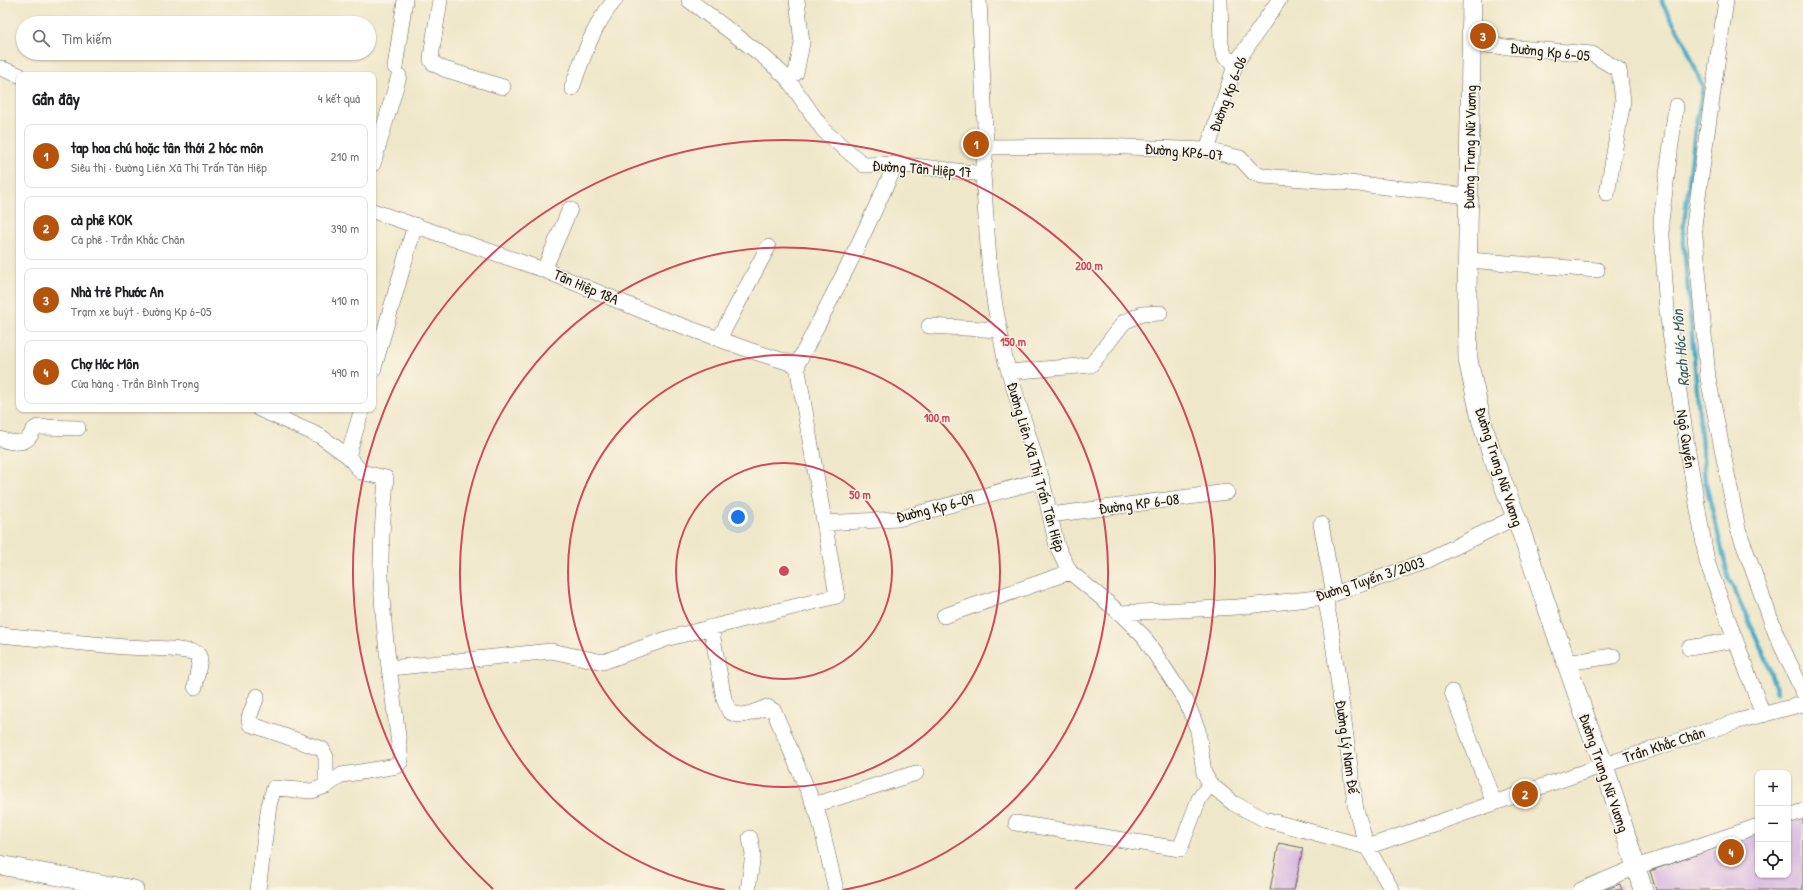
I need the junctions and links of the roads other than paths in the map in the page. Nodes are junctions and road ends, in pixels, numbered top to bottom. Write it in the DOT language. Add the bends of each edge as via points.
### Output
graph roads {
  1 [pos="405,0"];
  2 [pos="440,0"];
  3 [pos="615,0"];
  4 [pos="689,0"];
  5 [pos="797,0"];
  6 [pos="979,0"];
  7 [pos="1220,0"];
  8 [pos="1279,0"];
  9 [pos="1472,0"];
  10 [pos="1726,0"];
  11 [pos="1471,44"];
  12 [pos="1236,63"];
  13 [pos="0,68"];
  14 [pos="16,74"];
  15 [pos="787,78"];
  16 [pos="503,87"];
  17 [pos="572,88"];
  18 [pos="1676,106"];
  19 [pos="986,147"];
  20 [pos="1207,150"];
  21 [pos="376,152"];
  22 [pos="896,164"];
  23 [pos="983,174"];
  24 [pos="1607,194"];
  25 [pos="1469,196"];
  26 [pos="570,209"];
  27 [pos="376,212"];
  28 [pos="415,225"];
  29 [pos="768,247"];
  30 [pos="1468,260"];
  31 [pos="544,270"];
  32 [pos="1597,270"];
  33 [pos="1160,313"];
  34 [pos="929,326"];
  35 [pos="1000,330"];
  36 [pos="719,339"];
  37 [pos="376,361"];
  38 [pos="798,365"];
  39 [pos="1009,372"];
  40 [pos="266,412"];
  41 [pos="361,412"];
  42 [pos="78,428"];
  43 [pos="0,439"];
  44 [pos="348,456"];
  45 [pos="1042,480"];
  46 [pos="1227,492"];
  47 [pos="1050,515"];
  48 [pos="1516,517"];
  49 [pos="825,523"];
  50 [pos="1320,524"];
  51 [pos="1070,572"];
  52 [pos="1329,596"];
  53 [pos="1120,613"];
  54 [pos="944,616"];
  55 [pos="711,628"];
  56 [pos="0,635"];
  57 [pos="1735,640"];
  58 [pos="1689,648"];
  59 [pos="1613,656"];
  60 [pos="1566,663"];
  61 [pos="390,668"];
  62 [pos="195,687"];
  63 [pos="1452,692"];
  64 [pos="1803,692"];
  65 [pos="258,696"];
  66 [pos="1803,704"];
  67 [pos="1763,715"];
  68 [pos="1604,765"];
  69 [pos="916,773"];
  70 [pos="1210,784"];
  71 [pos="326,786"];
  72 [pos="1494,803"];
  73 [pos="814,805"];
  74 [pos="1803,811"];
  75 [pos="1791,815"];
  76 [pos="1016,823"];
  77 [pos="1755,827"];
  78 [pos="750,838"];
  79 [pos="1368,847"];
  80 [pos="0,865"];
  81 [pos="1636,867"];
  82 [pos="134,890"];
  83 [pos="258,890"];
  84 [pos="748,890"];
  85 [pos="836,890"];
  86 [pos="1392,890"];
  87 [pos="1581,890"];
  88 [pos="1643,890"];
  1 -- 21 [label="street" via="397,72"];
  2 -- 16 [label="street" via="432,50 433,63 444,69"];
  3 -- 17 [label="street" via="598,23"];
  4 -- 15 [label="street, Đường Tân Hiệp 17"];
  5 -- 15 [label="street" via="802,43 796,73"];
  6 -- 19 [label="street, Đường Liên Xã Thị Trấn Tân Hiệp"];
  7 -- 12 [label="street" via="1221,44 1225,57"];
  8 -- 12 [label="street, Đường Kp 6-06"];
  9 -- 11 [label="main road, Đường Trưng Nữ Vương"];
  10 -- 64 [label="street" via="1694,225 1708,378 1738,529 1776,634"];
  11 -- 24 [label="street, Đường Kp 6-05" via="1592,54 1619,70 1623,101"];
  11 -- 25 [label="main road, Đường Trưng Nữ Vương"];
  12 -- 20 [label="street, Đường Kp 6-06"];
  13 -- 14 [label="street"];
  15 -- 22 [label="street, Đường Tân Hiệp 17" via="824,131 864,165"];
  18 -- 57 [label="street, Ngô Quyền" via="1660,221 1668,312 1707,562"];
  19 -- 20 [label="street, Đường KP6-07" via="1100,146"];
  19 -- 23 [label="street, Đường Liên Xã Thị Trấn Tân Hiệp"];
  20 -- 25 [label="street, Đường KP6-07" via="1240,158 1254,173 1262,176"];
  22 -- 23 [label="street, Đường Tân Hiệp 17"];
  22 -- 38 [label="street"];
  23 -- 35 [label="street, Đường Liên Xã Thị Trấn Tân Hiệp" via="989,261"];
  25 -- 30 [label="main road, Đường Trưng Nữ Vương"];
  26 -- 31 [label="street"];
  27 -- 28 [label="street, Tân Hiệp 18A"];
  28 -- 31 [label="street, Tân Hiệp 18A"];
  28 -- 37 [label="street"];
  29 -- 36 [label="street"];
  30 -- 32 [label="street"];
  30 -- 48 [label="main road, Đường Trưng Nữ Vương" via="1468,360 1492,455"];
  31 -- 36 [label="street, Tân Hiệp 18A" via="655,316"];
  33 -- 39 [label="street" via="1142,314 1124,322 1091,365"];
  34 -- 35 [label="street"];
  35 -- 39 [label="street, Đường Liên Xã Thị Trấn Tân Hiệp"];
  36 -- 38 [label="street, Tân Hiệp 18A"];
  38 -- 49 [label="street"];
  39 -- 45 [label="street, Đường Liên Xã Thị Trấn Tân Hiệp"];
  40 -- 44 [label="street" via="320,436"];
  41 -- 44 [label="street"];
  42 -- 43 [label="street" via="38,427 34,428 30,438 18,443"];
  44 -- 61 [label="street" via="360,472 386,478 381,574"];
  45 -- 47 [label="street, Đường Liên Xã Thị Trấn Tân Hiệp"];
  45 -- 49 [label="street, Đường Kp 6-09" via="898,519"];
  46 -- 47 [label="street, Đường KP 6-08"];
  47 -- 51 [label="street, Đường Liên Xã Thị Trấn Tân Hiệp" via="1057,546"];
  48 -- 52 [label="street, Đường Tuyến 3/2003" via="1422,563"];
  48 -- 60 [label="main road, Đường Trưng Nữ Vương"];
  49 -- 55 [label="street" via="837,596"];
  50 -- 52 [label="street, Đường Lý Nam Đế"];
  51 -- 53 [label="street, Đường Liên Xã Thị Trấn Tân Hiệp"];
  51 -- 54 [label="street"];
  52 -- 53 [label="street, Đường Tuyến 3/2003" via="1238,607"];
  52 -- 79 [label="street, Đường Lý Nam Đế" via="1331,628 1356,810"];
  53 -- 70 [label="street, Đường Liên Xã Thị Trấn Tân Hiệp" via="1144,636 1186,701 1198,730 1204,772"];
  55 -- 61 [label="street" via="669,638 603,662 552,651"];
  55 -- 73 [label="street" via="727,708 738,715 767,708 774,711"];
  56 -- 62 [label="street" via="194,652 200,659"];
  57 -- 58 [label="street"];
  57 -- 67 [label="street, Ngô Quyền"];
  59 -- 60 [label="street"];
  60 -- 68 [label="main road, Đường Trưng Nữ Vương"];
  61 -- 71 [label="street" via="400,764 342,775"];
  63 -- 72 [label="street"];
  65 -- 71 [label="street" via="249,718 250,724 322,749 326,757"];
  66 -- 67 [label="street, Trần Khắc Chân"];
  67 -- 68 [label="street, Trần Khắc Chân"];
  68 -- 72 [label="street, Trần Khắc Chân"];
  68 -- 81 [label="main road, Đường Trưng Nữ Vương"];
  69 -- 73 [label="street"];
  70 -- 76 [label="street" via="1199,799 1180,849"];
  70 -- 79 [label="street, Đường Liên Xã Thị Trấn Tân Hiệp" via="1233,803 1264,819"];
  71 -- 83 [label="street" via="312,791 274,788 269,805"];
  72 -- 79 [label="street, Trần Khắc Chân"];
  73 -- 85 [label="street" via="827,846"];
  74 -- 75 [label="street"];
  77 -- 81 [label="street"];
  78 -- 84 [label="street" via="753,854"];
  79 -- 86 [label="street, Đường Lý Nam Đế"];
  80 -- 82 [label="main road"];
  81 -- 87 [label="street"];
  81 -- 88 [label="main road, Đường Trưng Nữ Vương"];
}
